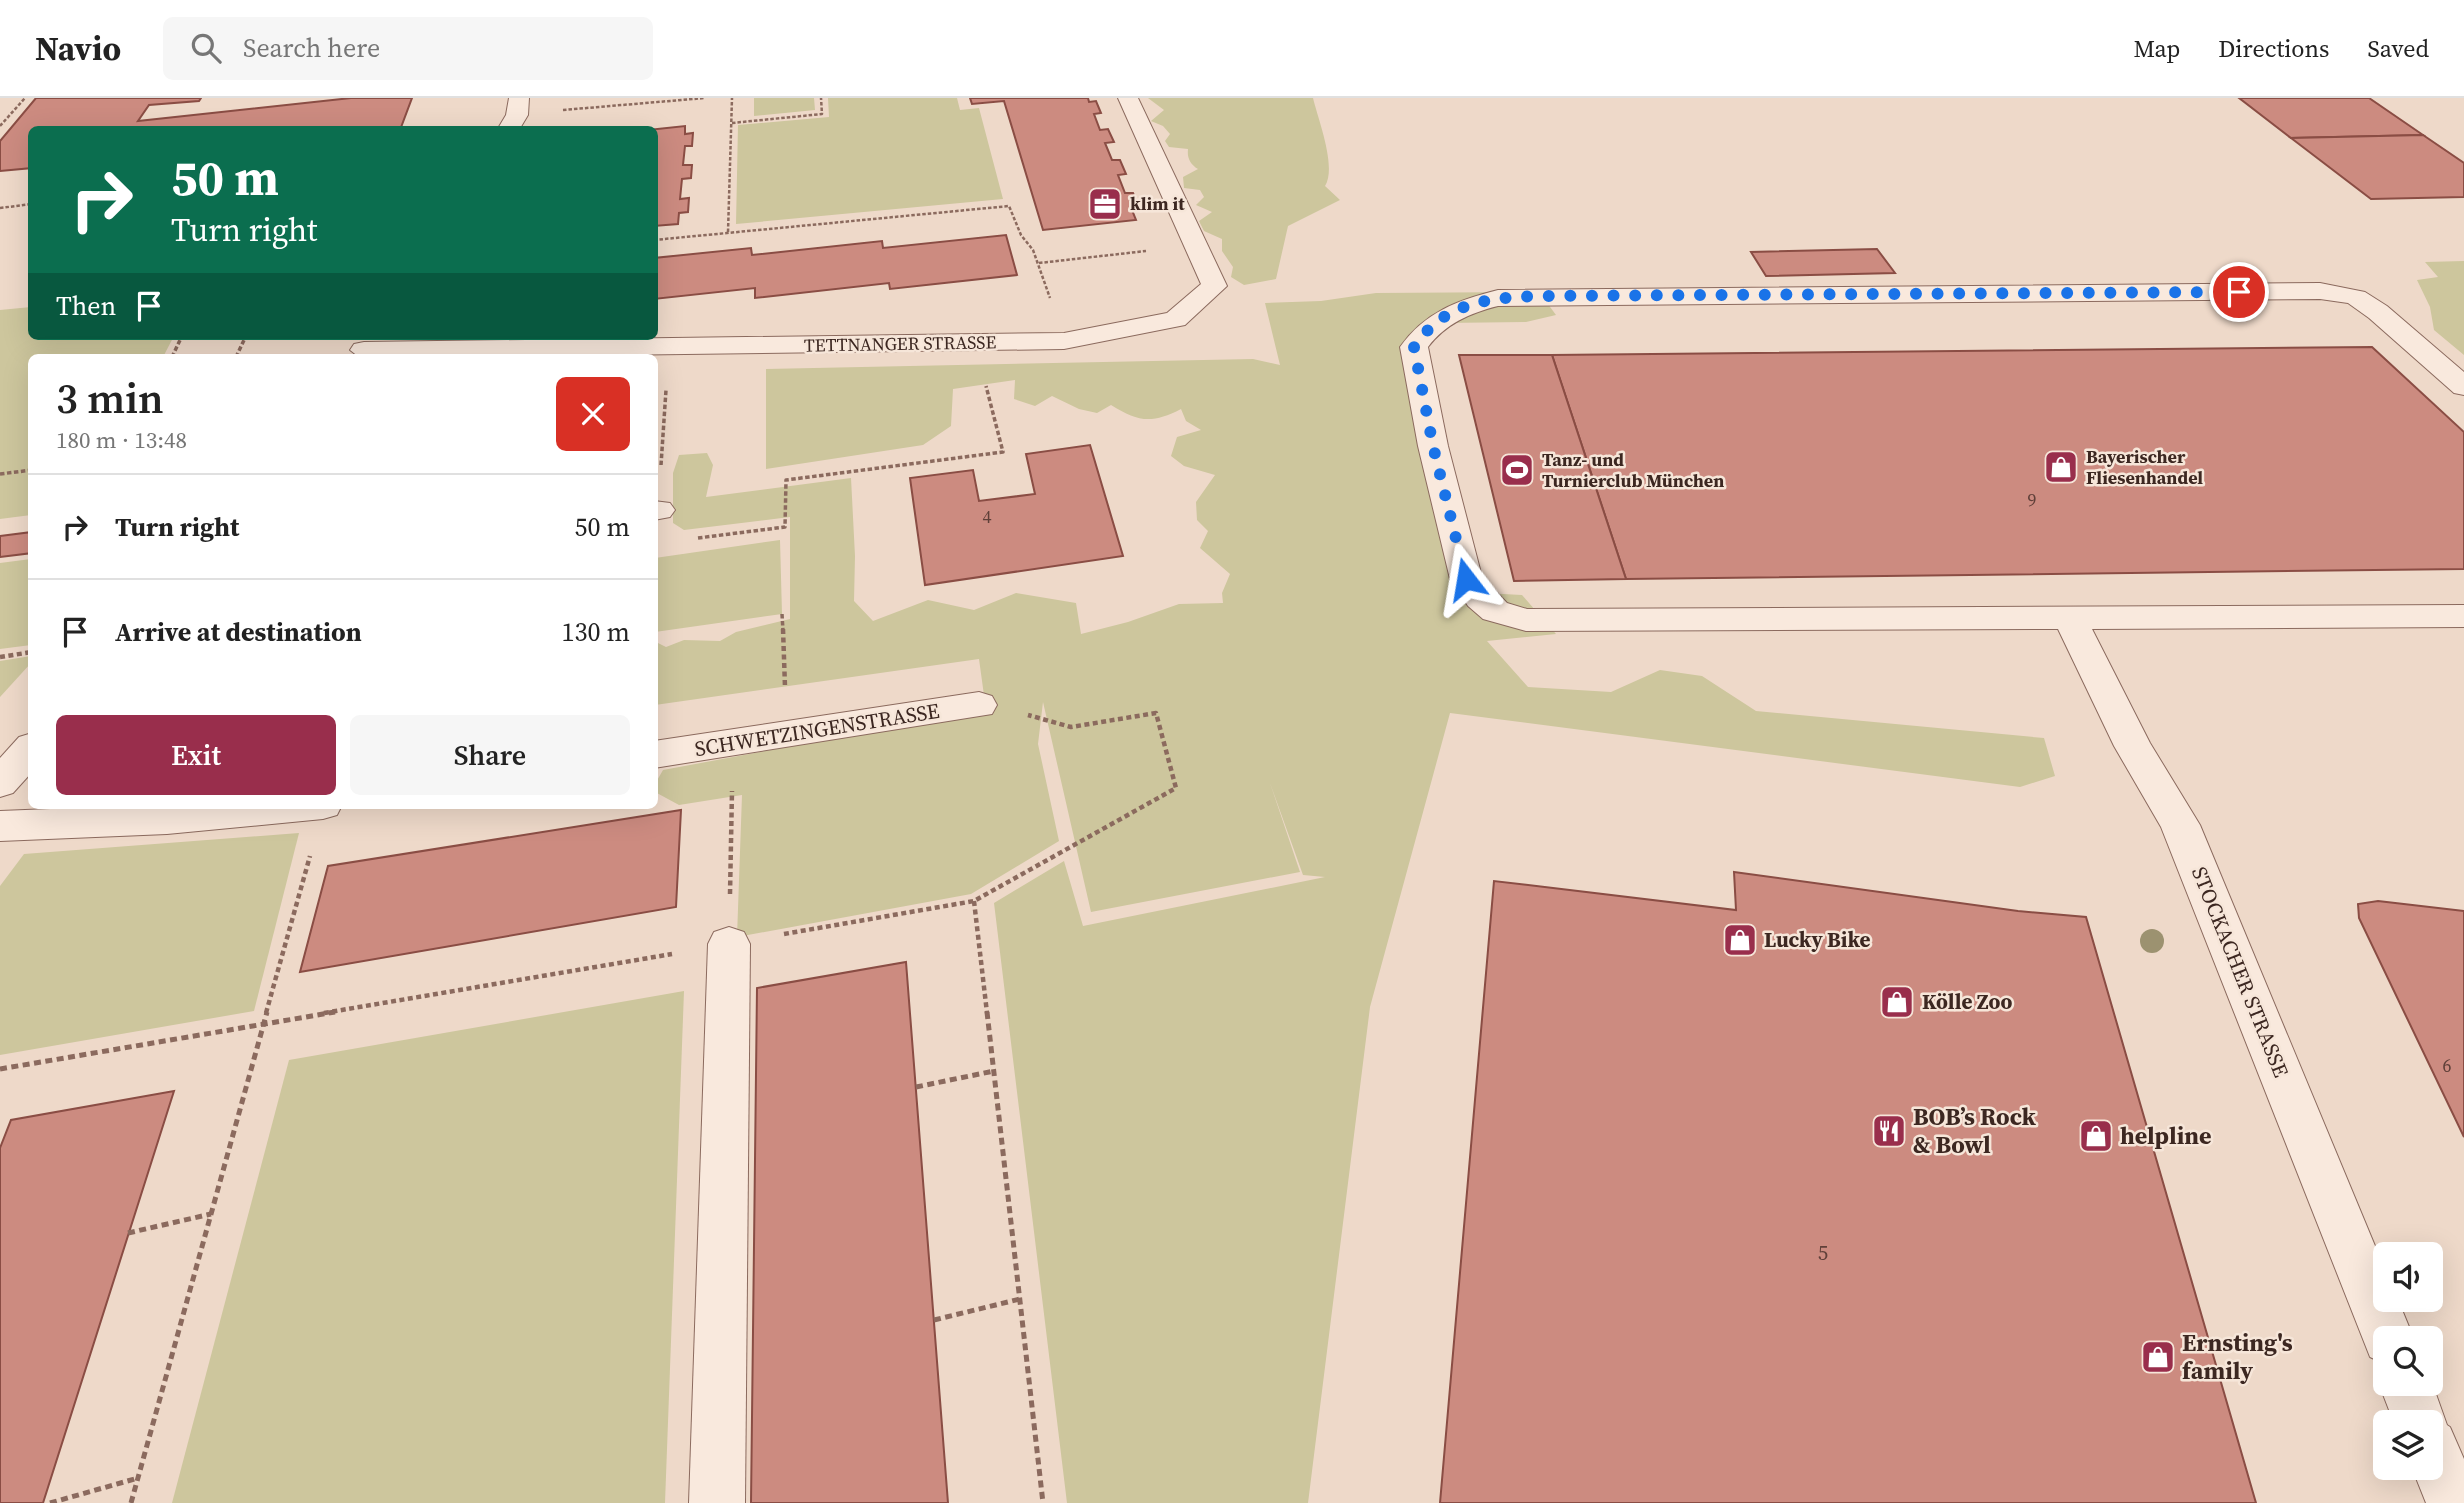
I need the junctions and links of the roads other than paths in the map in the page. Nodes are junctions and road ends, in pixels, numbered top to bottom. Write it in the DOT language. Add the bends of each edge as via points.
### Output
graph roads {
  1 [pos="519,98"];
  2 [pos="1128,98"];
  3 [pos="511,126"];
  4 [pos="365,348"];
  5 [pos="2464,387"];
  6 [pos="2464,615"];
  7 [pos="2070,617"];
  8 [pos="979,705"];
  9 [pos="28,751"];
  10 [pos="658,754"];
  11 [pos="0,783"];
  12 [pos="281,809"];
  13 [pos="0,826"];
  14 [pos="729,944"];
  15 [pos="2383,1326"];
  16 [pos="2443,1476"];
  17 [pos="718,1503"];
  18 [pos="2454,1503"];
  1 -- 3 [label="street"];
  2 -- 4 [label="street, TETTNANGER STRASSE" via="1214,286 1176,320 1064,341"];
  5 -- 7 [label="street" via="2356,297 2320,291 1498,298 1448,313 1426,330 1414,347 1466,579 1495,611 1526,620"];
  6 -- 7 [label="street"];
  7 -- 15 [label="street, STOCKACHER STRASSE" via="2133,746 2180,825"];
  8 -- 10 [label="street, SCHWETZINGENSTRASSE"];
  9 -- 11 [label="street"];
  12 -- 13 [label="street" via="166,820"];
  14 -- 17 [label="street"];
  16 -- 18 [label="street"];
}
